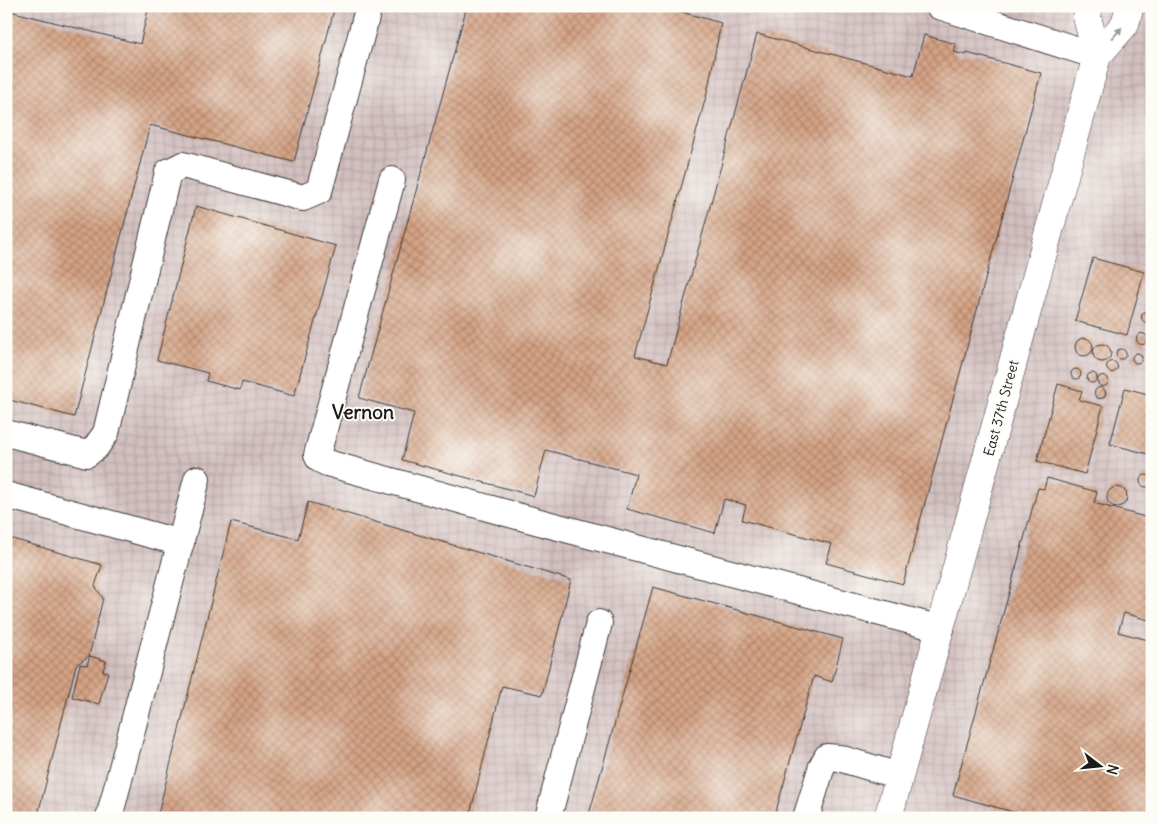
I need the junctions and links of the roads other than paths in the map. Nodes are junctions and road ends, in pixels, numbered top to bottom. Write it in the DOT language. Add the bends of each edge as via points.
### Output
graph roads {
  1 [pos="369,6"];
  2 [pos="939,6"];
  3 [pos="1089,6"];
  4 [pos="1130,6"];
  5 [pos="1098,56"];
  6 [pos="392,180"];
  7 [pos="6,433"];
  8 [pos="197,479"];
  9 [pos="6,495"];
  10 [pos="180,543"];
  11 [pos="599,623"];
  12 [pos="941,629"];
  13 [pos="899,776"];
  14 [pos="109,818"];
  15 [pos="548,818"];
  16 [pos="806,818"];
  17 [pos="888,818"];
  1 -- 7 [label="lane" via="319,191 303,198 183,165 168,172 106,433 87,454"];
  2 -- 5 [label="lane"];
  3 -- 5 [label="main road" via="1087,17"];
  5 -- 4 [label="main road, East 37th Street, one-way" via="1125,24"];
  5 -- 12 [label="main road, East 37th Street"];
  6 -- 12 [label="lane" via="317,455 319,460"];
  8 -- 10 [label="lane"];
  9 -- 10 [label="lane"];
  10 -- 14 [label="lane"];
  11 -- 15 [label="lane"];
  12 -- 13 [label="main road, East 37th Street"];
  13 -- 16 [label="lane" via="827,757"];
  13 -- 17 [label="main road, East 37th Street"];
}
